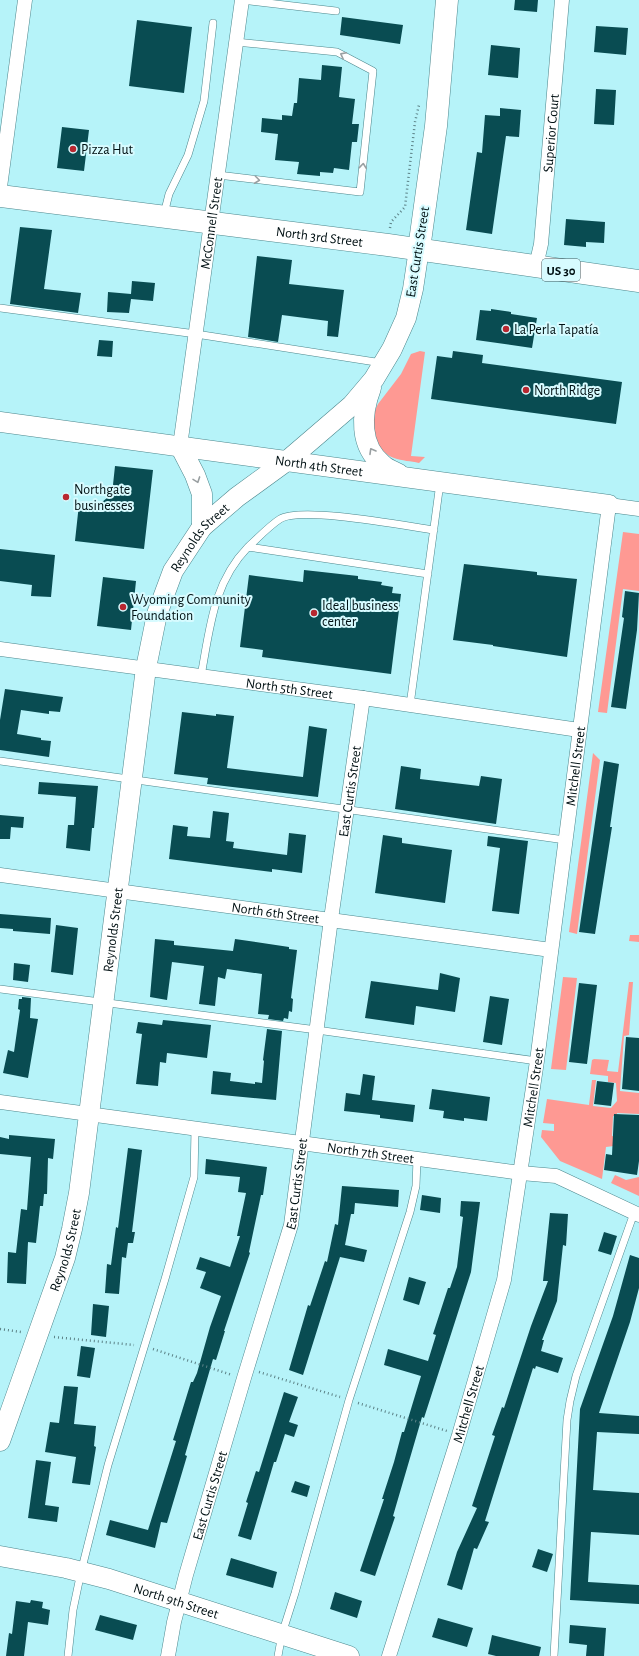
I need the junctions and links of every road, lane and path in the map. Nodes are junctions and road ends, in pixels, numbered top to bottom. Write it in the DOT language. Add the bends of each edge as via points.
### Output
graph roads {
  1 [pos="25,0"];
  2 [pos="241,0"];
  3 [pos="447,0"];
  4 [pos="562,0"];
  5 [pos="336,11"];
  6 [pos="213,23"];
  7 [pos="236,42"];
  8 [pos="420,99"];
  9 [pos="218,175"];
  10 [pos="0,187"];
  11 [pos="0,196"];
  12 [pos="164,217"];
  13 [pos="212,223"];
  14 [pos="388,245"];
  15 [pos="419,250"];
  16 [pos="536,266"];
  17 [pos="639,281"];
  18 [pos="0,308"];
  19 [pos="196,334"];
  20 [pos="379,371"];
  21 [pos="0,422"];
  22 [pos="180,446"];
  23 [pos="288,460"];
  24 [pos="402,476"];
  25 [pos="441,482"];
  26 [pos="609,505"];
  27 [pos="639,509"];
  28 [pos="202,527"];
  29 [pos="434,530"];
  30 [pos="248,547"];
  31 [pos="428,574"];
  32 [pos="0,649"];
  33 [pos="146,668"];
  34 [pos="201,676"];
  35 [pos="363,698"];
  36 [pos="410,705"];
  37 [pos="579,730"];
  38 [pos="0,761"];
  39 [pos="133,779"];
  40 [pos="347,809"];
  41 [pos="565,840"];
  42 [pos="0,875"];
  43 [pos="117,891"];
  44 [pos="332,919"];
  45 [pos="551,950"];
  46 [pos="0,989"];
  47 [pos="103,1003"];
  48 [pos="318,1030"];
  49 [pos="537,1061"];
  50 [pos="0,1102"];
  51 [pos="89,1114"];
  52 [pos="196,1129"];
  53 [pos="303,1143"];
  54 [pos="417,1159"];
  55 [pos="521,1173"];
  56 [pos="637,1214"];
  57 [pos="0,1329"];
  58 [pos="38,1335"];
  59 [pos="144,1346"];
  60 [pos="244,1378"];
  61 [pos="0,1441"];
  62 [pos="0,1556"];
  63 [pos="81,1572"];
  64 [pos="179,1600"];
  65 [pos="282,1634"];
  66 [pos="68,1656"];
  67 [pos="168,1656"];
  68 [pos="278,1656"];
  69 [pos="349,1656"];
  70 [pos="389,1656"];
  71 [pos="554,1656"];
  1 -- 10 [label="street"];
  2 -- 5 [label="lane"];
  2 -- 7 [label="street, McConnell Street"];
  3 -- 15 [label="main road, East Curtis Street" via="436,126"];
  4 -- 16 [label="street, Superior Court" via="541,244"];
  6 -- 12 [label="lane" via="204,101 188,155 169,194"];
  7 -- 9 [label="street, McConnell Street"];
  9 -- 7 [label="lane, one-way" via="360,192 373,71 337,52"];
  8 -- 14 [label="path" via="405,207 391,222"];
  9 -- 13 [label="street, McConnell Street"];
  11 -- 12 [label="main road, North 3rd Street"];
  12 -- 13 [label="main road, North 3rd Street"];
  13 -- 14 [label="main road, North 3rd Street"];
  13 -- 19 [label="street, McConnell Street"];
  14 -- 15 [label="main road, North 3rd Street"];
  15 -- 16 [label="main road, North 3rd Street / US 30"];
  15 -- 20 [label="main road, East Curtis Street" via="406,318"];
  16 -- 17 [label="main road, North 3rd Street / US 30"];
  18 -- 19 [label="lane"];
  19 -- 20 [label="lane"];
  19 -- 22 [label="street, McConnell Street"];
  20 -- 23 [label="main road, East Curtis Street" via="352,405"];
  24 -- 20 [label="main road, one-way" via="383,465 374,455 363,429 365,402"];
  21 -- 22 [label="main road, North 4th Street"];
  22 -- 23 [label="main road, North 4th Street"];
  22 -- 28 [label="main road, one-way" via="202,494"];
  23 -- 24 [label="main road, North 4th Street"];
  23 -- 28 [label="main road, Reynolds Street" via="237,497"];
  24 -- 25 [label="main road, North 4th Street"];
  25 -- 26 [label="main road, North 4th Street"];
  25 -- 29 [label="lane"];
  26 -- 27 [label="street, North 4th Street"];
  26 -- 37 [label="street, Mitchell Street"];
  28 -- 33 [label="main road, Reynolds Street" via="173,571 157,614"];
  29 -- 30 [label="lane" via="317,514 296,514 281,518"];
  29 -- 31 [label="lane"];
  30 -- 31 [label="lane"];
  30 -- 34 [label="lane" via="236,559 226,575 214,603"];
  31 -- 36 [label="lane"];
  32 -- 33 [label="street, North 5th Street"];
  33 -- 34 [label="street, North 5th Street"];
  33 -- 39 [label="main road, Reynolds Street"];
  34 -- 35 [label="street, North 5th Street"];
  35 -- 36 [label="street, North 5th Street"];
  35 -- 40 [label="street, East Curtis Street"];
  36 -- 37 [label="street, North 5th Street"];
  37 -- 41 [label="street, Mitchell Street"];
  38 -- 39 [label="lane"];
  39 -- 40 [label="lane"];
  39 -- 43 [label="main road, Reynolds Street"];
  40 -- 41 [label="lane"];
  40 -- 44 [label="street, East Curtis Street"];
  41 -- 45 [label="street, Mitchell Street"];
  42 -- 43 [label="street, North 6th Street"];
  43 -- 44 [label="street, North 6th Street"];
  43 -- 47 [label="main road, Reynolds Street"];
  44 -- 45 [label="street, North 6th Street"];
  44 -- 48 [label="street, East Curtis Street"];
  45 -- 49 [label="street, Mitchell Street"];
  46 -- 47 [label="lane"];
  47 -- 48 [label="lane"];
  47 -- 51 [label="main road, Reynolds Street"];
  48 -- 49 [label="lane"];
  48 -- 53 [label="street, East Curtis Street"];
  49 -- 55 [label="street, Mitchell Street"];
  50 -- 51 [label="street, North 7th Street"];
  51 -- 52 [label="street, North 7th Street"];
  51 -- 58 [label="main road, Reynolds Street" via="72,1229 65,1258"];
  52 -- 53 [label="street, North 7th Street"];
  52 -- 59 [label="lane" via="194,1177"];
  53 -- 54 [label="street, North 7th Street"];
  53 -- 60 [label="street, East Curtis Street" via="291,1225"];
  54 -- 55 [label="street, North 7th Street"];
  54 -- 65 [label="lane" via="416,1186 410,1212 349,1400"];
  55 -- 56 [label="street, North 7th Street" via="556,1176"];
  55 -- 70 [label="street, Mitchell Street" via="504,1280 492,1324"];
  56 -- 71 [label="lane" via="576,1376 570,1401"];
  57 -- 58 [label="path"];
  58 -- 59 [label="path"];
  58 -- 61 [label="main road, Reynolds Street"];
  59 -- 60 [label="path"];
  59 -- 63 [label="lane" via="108,1465"];
  60 -- 64 [label="street, East Curtis Street"];
  62 -- 63 [label="main road, North 9th Street"];
  63 -- 64 [label="main road, North 9th Street"];
  63 -- 66 [label="lane" via="73,1610"];
  64 -- 65 [label="main road, North 9th Street"];
  64 -- 67 [label="street, East Curtis Street"];
  65 -- 68 [label="lane"];
  65 -- 69 [label="main road, North 9th Street"];
}
